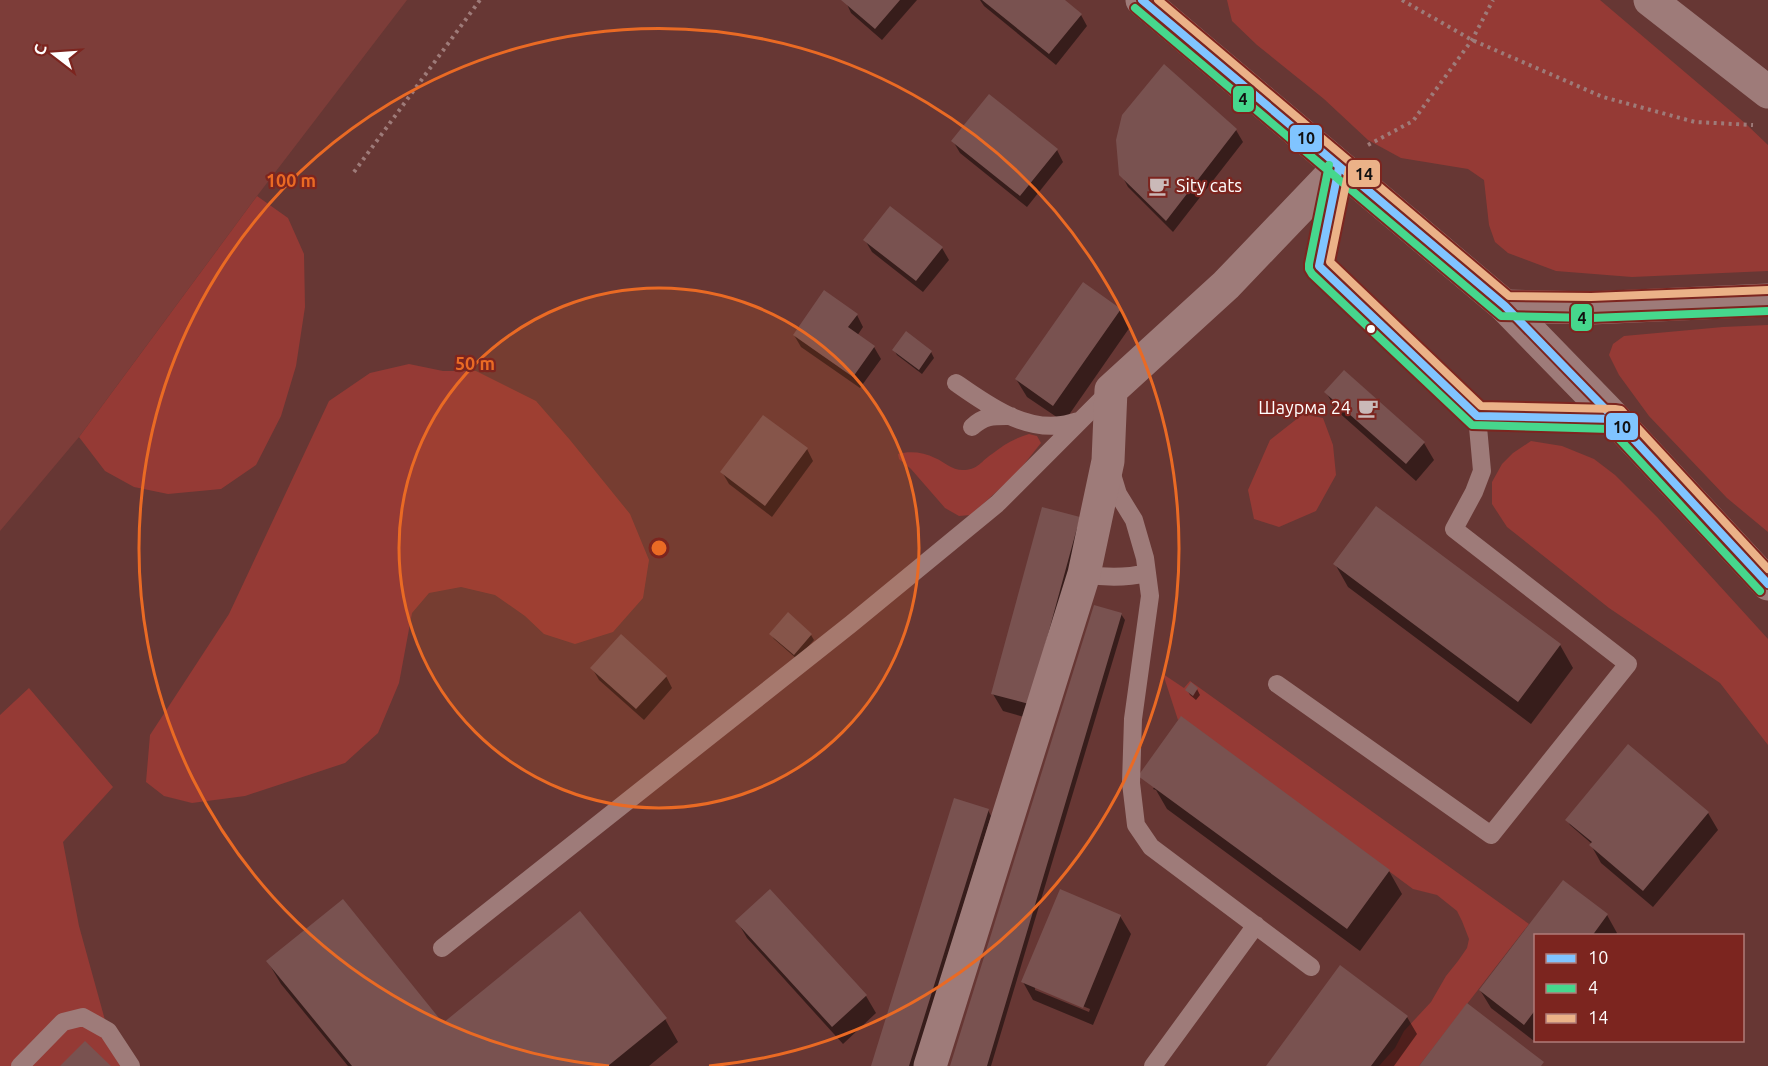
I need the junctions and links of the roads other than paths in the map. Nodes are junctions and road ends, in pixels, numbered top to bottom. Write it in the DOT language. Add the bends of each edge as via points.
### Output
graph roads {
  1 [pos="1142,0"];
  2 [pos="1650,0"];
  3 [pos="1768,92"];
  4 [pos="1339,167"];
  5 [pos="1768,300"];
  6 [pos="1505,306"];
  7 [pos="956,383"];
  8 [pos="1111,390"];
  9 [pos="1011,416"];
  10 [pos="1478,416"];
  11 [pos="1615,419"];
  12 [pos="1080,421"];
  13 [pos="972,428"];
  14 [pos="1108,461"];
  15 [pos="1147,573"];
  16 [pos="1084,574"];
  17 [pos="1768,584"];
  18 [pos="1277,684"];
  19 [pos="1256,925"];
  20 [pos="442,948"];
  21 [pos="1311,967"];
  22 [pos="20,1066"];
  23 [pos="131,1066"];
  24 [pos="930,1066"];
  25 [pos="1153,1066"];
  1 -- 4 [label="street"];
  2 -- 3 [label="street"];
  4 -- 6 [label="street"];
  4 -- 8 [label="street" via="1226,285"];
  4 -- 10 [label="lane" via="1319,266"];
  5 -- 6 [label="street" via="1590,308"];
  6 -- 11 [label="street"];
  7 -- 9 [label="lane"];
  8 -- 12 [label="lane"];
  8 -- 14 [label="street"];
  9 -- 12 [label="lane" via="1035,425 1060,426"];
  9 -- 13 [label="lane" via="993,416"];
  10 -- 11 [label="lane"];
  10 -- 18 [label="lane" via="1482,471 1454,530 1628,664 1491,835"];
  11 -- 17 [label="street"];
  12 -- 20 [label="lane" via="988,512"];
  14 -- 15 [label="lane" via="1118,494 1134,520"];
  14 -- 16 [label="street"];
  15 -- 16 [label="lane" via="1107,578"];
  15 -- 19 [label="lane" via="1150,596 1133,719 1131,783 1136,825 1151,847"];
  16 -- 24 [label="street"];
  19 -- 21 [label="lane"];
  19 -- 25 [label="lane"];
  22 -- 23 [label="lane" via="63,1022 83,1017 108,1031"];
}
